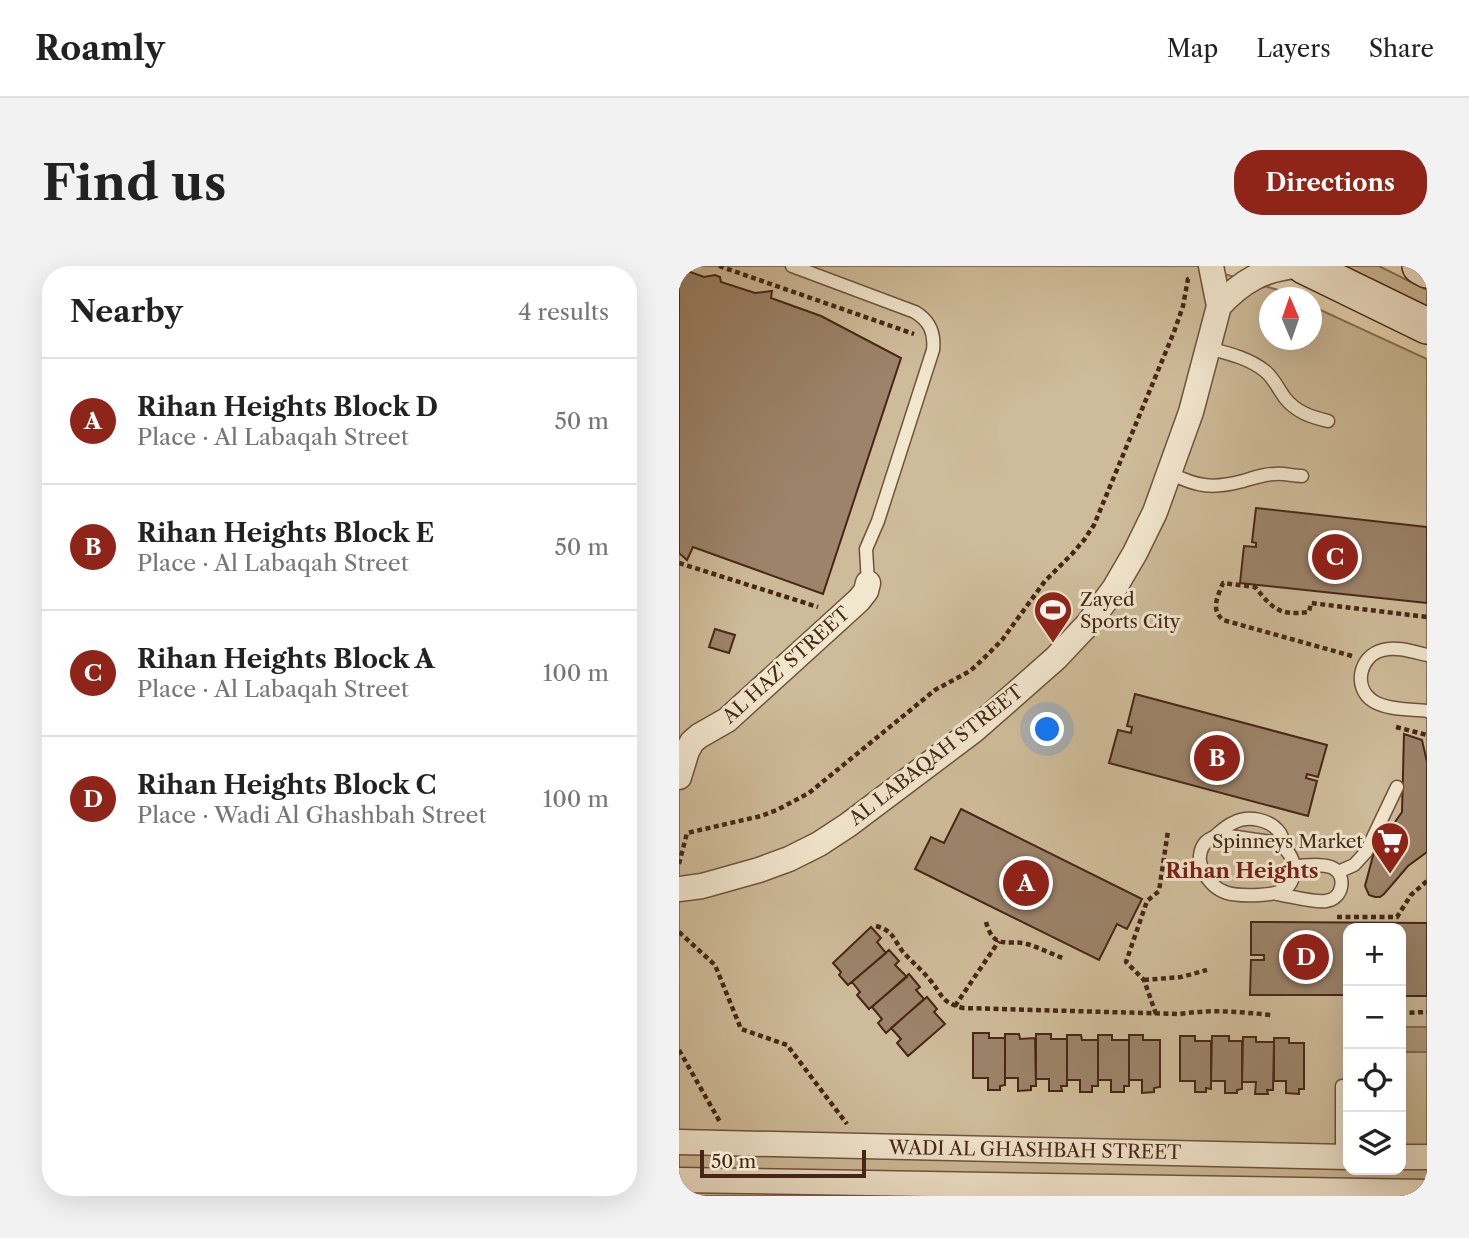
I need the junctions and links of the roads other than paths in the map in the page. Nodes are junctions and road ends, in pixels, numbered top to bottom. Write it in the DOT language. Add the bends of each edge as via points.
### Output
graph roads {
  1 [pos="1296,266"];
  2 [pos="1304,266"];
  3 [pos="1420,266"];
  4 [pos="795,267"];
  5 [pos="1212,268"];
  6 [pos="1427,270"];
  7 [pos="1219,306"];
  8 [pos="1427,326"];
  9 [pos="1208,348"];
  10 [pos="1328,421"];
  11 [pos="1170,473"];
  12 [pos="1302,477"];
  13 [pos="868,583"];
  14 [pos="1427,655"];
  15 [pos="1427,711"];
  16 [pos="686,740"];
  17 [pos="679,777"];
  18 [pos="1397,787"];
  19 [pos="1214,837"];
  20 [pos="1286,849"];
  21 [pos="1294,866"];
  22 [pos="1338,872"];
  23 [pos="679,889"];
  24 [pos="1277,894"];
  25 [pos="1342,1086"];
  26 [pos="1343,1112"];
  27 [pos="679,1142"];
  28 [pos="1343,1157"];
  29 [pos="1406,1157"];
  30 [pos="1427,1157"];
  31 [pos="679,1180"];
  32 [pos="1427,1192"];
  33 [pos="1388,1194"];
  1 -- 7 [label="street" via="1246,281"];
  2 -- 8 [label="street"];
  3 -- 6 [label="street"];
  4 -- 13 [label="lane" via="915,312 933,332 933,350 866,550"];
  5 -- 7 [label="street, AL LABAQAH STREET"];
  7 -- 9 [label="street, AL LABAQAH STREET"];
  9 -- 10 [label="lane" via="1251,362 1266,372 1296,409"];
  9 -- 11 [label="street, AL LABAQAH STREET"];
  11 -- 12 [label="lane" via="1205,486 1275,474"];
  11 -- 23 [label="street, AL LABAQAH STREET" via="1135,553 1088,624 973,731 819,844 759,870"];
  13 -- 16 [label="street, AL HAZ' STREET" via="859,600 727,720"];
  14 -- 15 [label="lane" via="1381,650 1366,661 1361,678 1373,701"];
  16 -- 17 [label="street, AL HAZ' STREET"];
  18 -- 22 [label="lane" via="1366,852 1354,865"];
  19 -- 20 [label="lane" via="1278,843"];
  19 -- 20 [label="lane" via="1231,823 1249,818 1275,828"];
  19 -- 24 [label="lane" via="1202,847 1199,860 1215,887 1236,896"];
  20 -- 21 [label="lane"];
  21 -- 22 [label="lane" via="1327,866"];
  21 -- 24 [label="lane" via="1288,886"];
  22 -- 24 [label="lane" via="1341,891 1332,900"];
  25 -- 26 [label="lane"];
  27 -- 28 [label="street, WADI AL GHASHBAH STREET"];
  29 -- 30 [label="street"];
  31 -- 33 [label="street, WADI AL GHASHBAH STREET"];
  32 -- 33 [label="street, WADI AL GHASHBAH STREET"];
}
